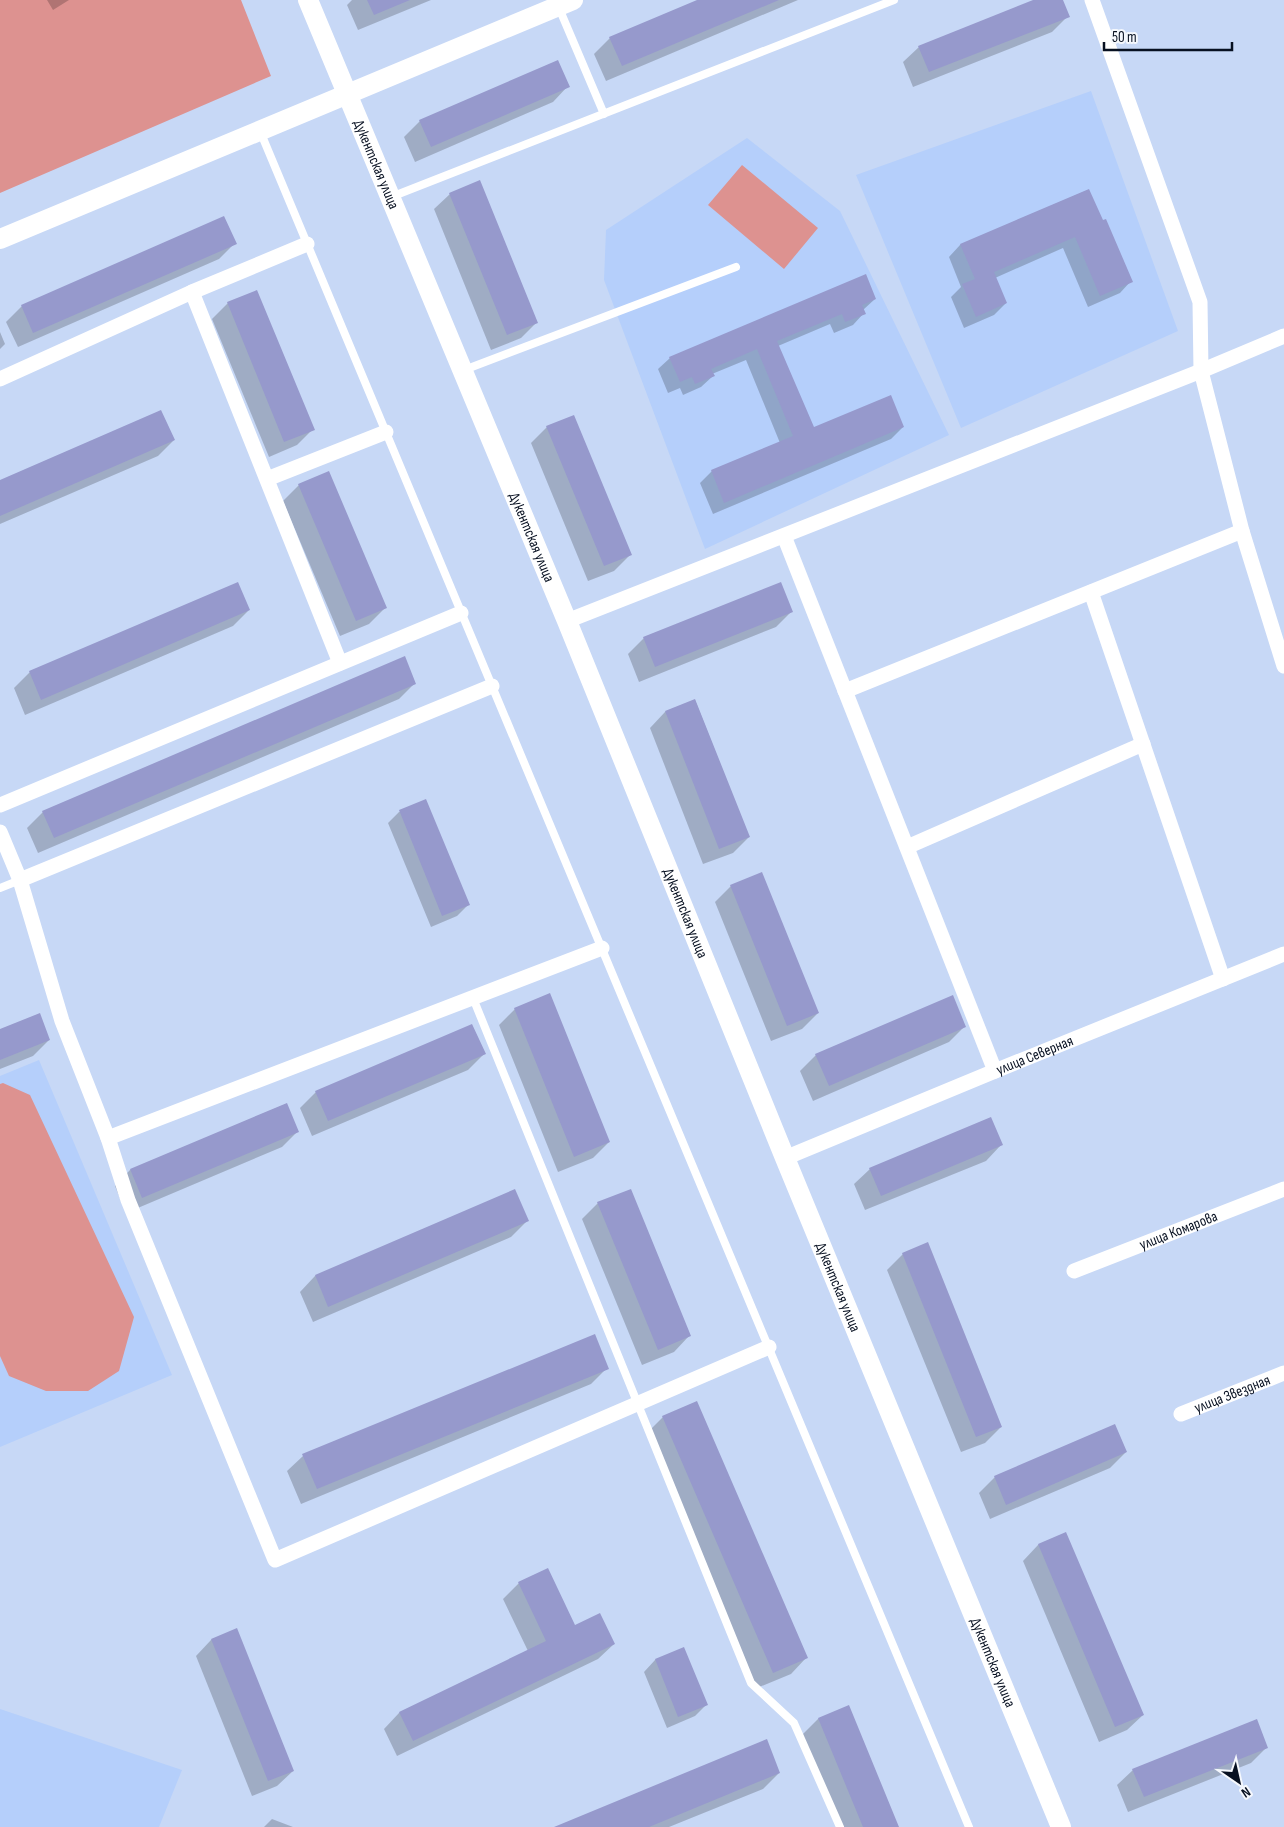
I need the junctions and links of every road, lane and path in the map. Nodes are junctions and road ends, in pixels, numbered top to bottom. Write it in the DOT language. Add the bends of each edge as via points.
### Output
graph roads {
  1 [pos="308,0"];
  2 [pos="894,0"];
  3 [pos="1092,0"];
  4 [pos="565,3"];
  5 [pos="346,94"];
  6 [pos="604,114"];
  7 [pos="259,130"];
  8 [pos="390,198"];
  9 [pos="0,239"];
  10 [pos="307,244"];
  11 [pos="736,267"];
  12 [pos="192,292"];
  13 [pos="1284,336"];
  14 [pos="462,370"];
  15 [pos="1201,370"];
  16 [pos="0,379"];
  17 [pos="386,432"];
  18 [pos="266,479"];
  19 [pos="1242,531"];
  20 [pos="784,536"];
  21 [pos="1091,592"];
  22 [pos="462,612"];
  23 [pos="567,621"];
  24 [pos="340,663"];
  25 [pos="1284,666"];
  26 [pos="492,686"];
  27 [pos="845,691"];
  28 [pos="1143,744"];
  29 [pos="0,805"];
  30 [pos="0,832"];
  31 [pos="907,847"];
  32 [pos="20,880"];
  33 [pos="0,888"];
  34 [pos="602,948"];
  35 [pos="1284,954"];
  36 [pos="1223,979"];
  37 [pos="473,998"];
  38 [pos="994,1070"];
  39 [pos="108,1138"];
  40 [pos="785,1158"];
  41 [pos="1284,1190"];
  42 [pos="1074,1272"];
  43 [pos="769,1346"];
  44 [pos="1284,1373"];
  45 [pos="637,1403"];
  46 [pos="1180,1414"];
  47 [pos="840,1827"];
  48 [pos="969,1827"];
  49 [pos="1061,1827"];
  1 -- 5 [label="main road, Дукентская улица"];
  2 -- 6 [label="lane"];
  3 -- 15 [label="street" via="1200,302"];
  4 -- 5 [label="main road"];
  4 -- 6 [label="lane"];
  5 -- 7 [label="main road"];
  5 -- 8 [label="main road, Дукентская улица"];
  6 -- 8 [label="lane"];
  7 -- 9 [label="main road"];
  7 -- 10 [label="lane"];
  8 -- 14 [label="main road, Дукентская улица"];
  10 -- 12 [label="street"];
  10 -- 17 [label="lane"];
  11 -- 14 [label="lane"];
  12 -- 16 [label="street"];
  12 -- 18 [label="street"];
  13 -- 15 [label="street"];
  14 -- 23 [label="main road, Дукентская улица"];
  15 -- 19 [label="street"];
  15 -- 20 [label="street"];
  17 -- 18 [label="street"];
  17 -- 22 [label="lane"];
  18 -- 24 [label="street"];
  19 -- 21 [label="street"];
  19 -- 25 [label="street"];
  20 -- 23 [label="street"];
  20 -- 27 [label="street"];
  21 -- 27 [label="street"];
  21 -- 28 [label="street"];
  22 -- 24 [label="street"];
  22 -- 26 [label="lane"];
  23 -- 40 [label="main road, Дукентская улица"];
  24 -- 29 [label="street"];
  26 -- 32 [label="street"];
  26 -- 34 [label="lane"];
  27 -- 31 [label="street"];
  28 -- 31 [label="street"];
  28 -- 36 [label="street"];
  30 -- 32 [label="street"];
  31 -- 38 [label="street"];
  32 -- 33 [label="lane"];
  32 -- 39 [label="street" via="62,1021"];
  34 -- 37 [label="street"];
  34 -- 43 [label="lane"];
  35 -- 36 [label="street, улица Северная"];
  36 -- 38 [label="street, улица Северная"];
  37 -- 39 [label="street"];
  37 -- 45 [label="lane"];
  38 -- 40 [label="street, улица Северная"];
  39 -- 45 [label="street" via="128,1200 275,1560"];
  40 -- 49 [label="main road, Дукентская улица"];
  41 -- 42 [label="street, улица Комарова"];
  43 -- 45 [label="street"];
  43 -- 48 [label="lane"];
  44 -- 46 [label="street, улица Звездная"];
  45 -- 47 [label="lane" via="751,1683 794,1723"];
}
